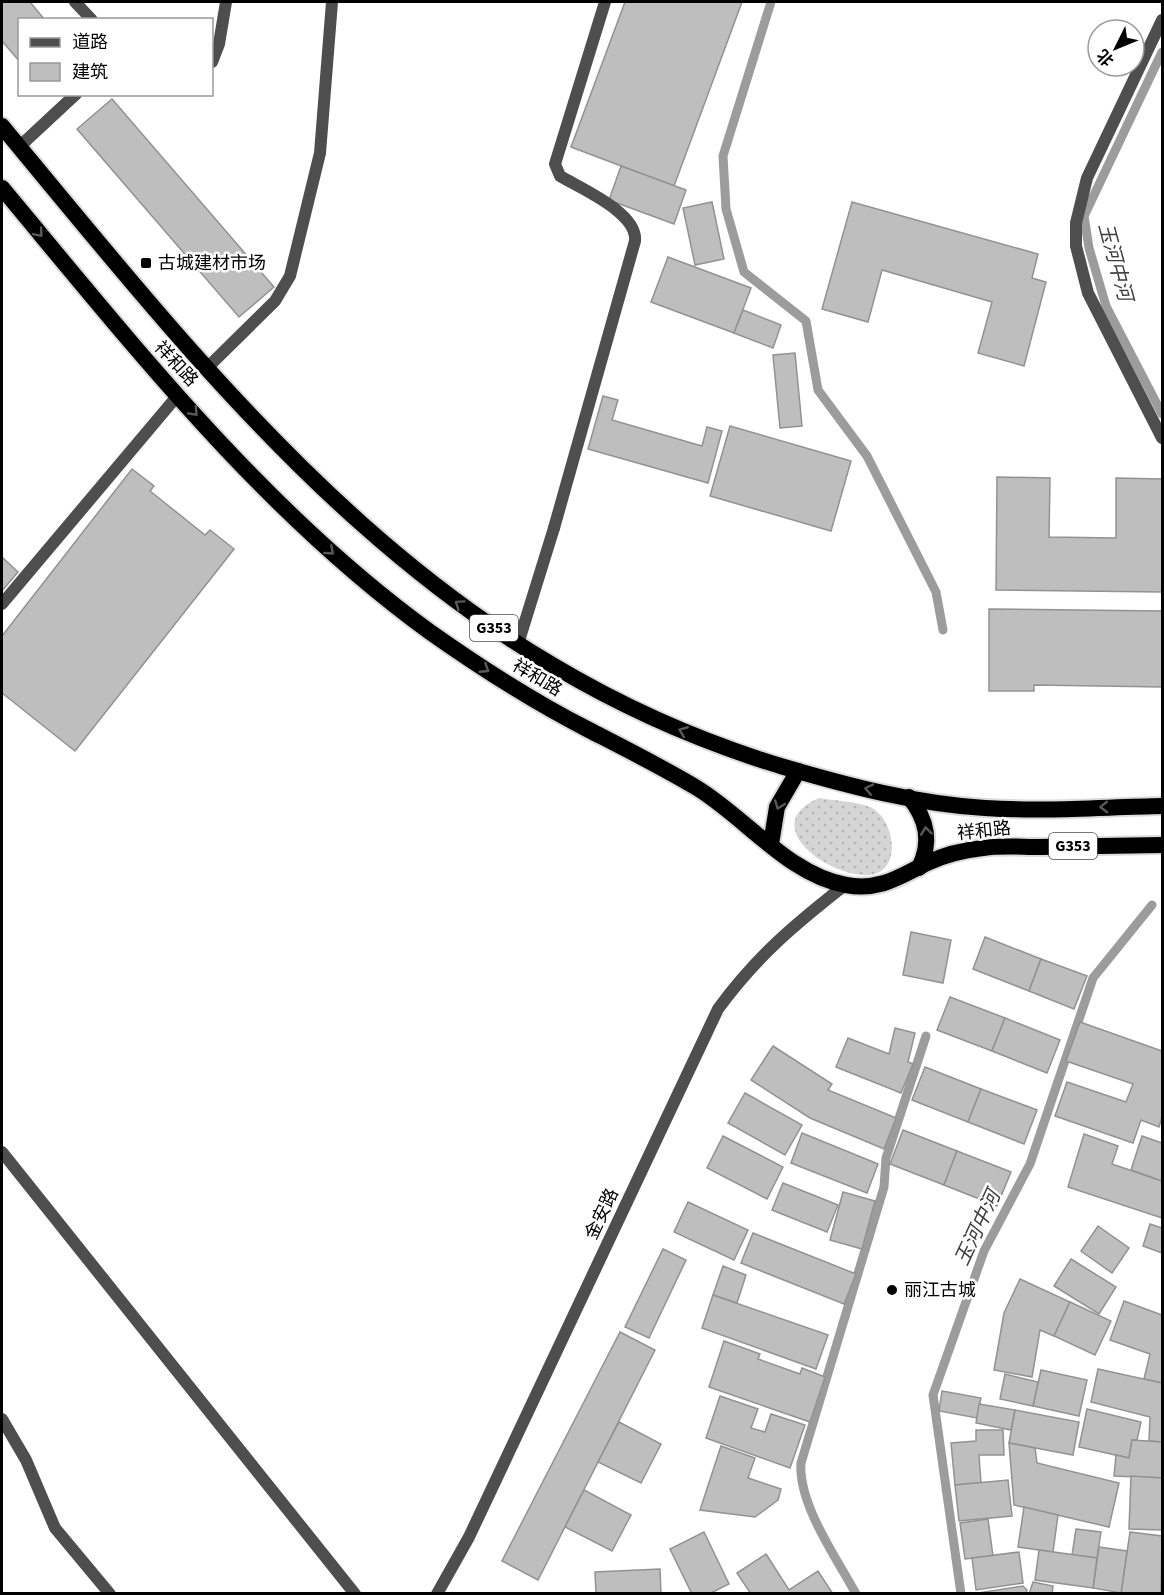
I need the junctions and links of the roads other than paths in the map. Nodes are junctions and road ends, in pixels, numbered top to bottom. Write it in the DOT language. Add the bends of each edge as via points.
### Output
graph roads {
  1 [pos="75,2"];
  2 [pos="226,2"];
  3 [pos="332,2"];
  4 [pos="605,2"];
  5 [pos="90,18"];
  6 [pos="1162,21"];
  7 [pos="213,59"];
  8 [pos="74,96"];
  9 [pos="2,126"];
  10 [pos="19,147"];
  11 [pos="2,188"];
  12 [pos="207,368"];
  13 [pos="178,395"];
  14 [pos="1162,438"];
  15 [pos="2,604"];
  16 [pos="518,644"];
  17 [pos="798,771"];
  18 [pos="909,797"];
  19 [pos="1162,806"];
  20 [pos="771,844"];
  21 [pos="1162,845"];
  22 [pos="919,868"];
  23 [pos="845,885"];
  24 [pos="2,1152"];
  25 [pos="2,1419"];
  26 [pos="110,1593"];
  27 [pos="355,1593"];
  28 [pos="436,1593"];
  1 -- 5 [label="street"];
  2 -- 7 [label="street"];
  3 -- 12 [label="street" via="320,153 290,276 275,301"];
  4 -- 16 [label="street" via="555,164 560,176 626,217 636,235"];
  6 -- 14 [label="street" via="1087,178 1076,223 1078,258 1088,293"];
  8 -- 10 [label="street"];
  9 -- 10 [label="highway, 祥和路 / G353"];
  10 -- 12 [label="highway, 祥和路 / G353"];
  11 -- 13 [label="highway, 祥和路 / G353, one-way"];
  16 -- 12 [label="highway, 祥和路 / G353, one-way" via="452,600 361,526 302,470"];
  13 -- 15 [label="street"];
  13 -- 20 [label="highway, 祥和路 / G353, one-way" via="291,515 335,556 429,631 534,700 698,788"];
  17 -- 16 [label="highway, 祥和路 / G353, one-way" via="657,720"];
  18 -- 17 [label="highway, 祥和路 / G353, one-way"];
  17 -- 20 [label="highway, one-way" via="777,807"];
  19 -- 18 [label="highway, 祥和路 / G353, one-way" via="986,808"];
  22 -- 18 [label="highway, one-way" via="927,835 925,820"];
  20 -- 23 [label="highway, 祥和路 / G353" via="809,873"];
  21 -- 22 [label="highway, 祥和路 / G353" via="984,847 949,855"];
  22 -- 23 [label="highway, 祥和路 / G353" via="901,879 866,887"];
  23 -- 28 [label="street, 金安路" via="788,929 718,1010 469,1537"];
  24 -- 27 [label="street"];
  25 -- 26 [label="street" via="26,1460 55,1528"];
}
